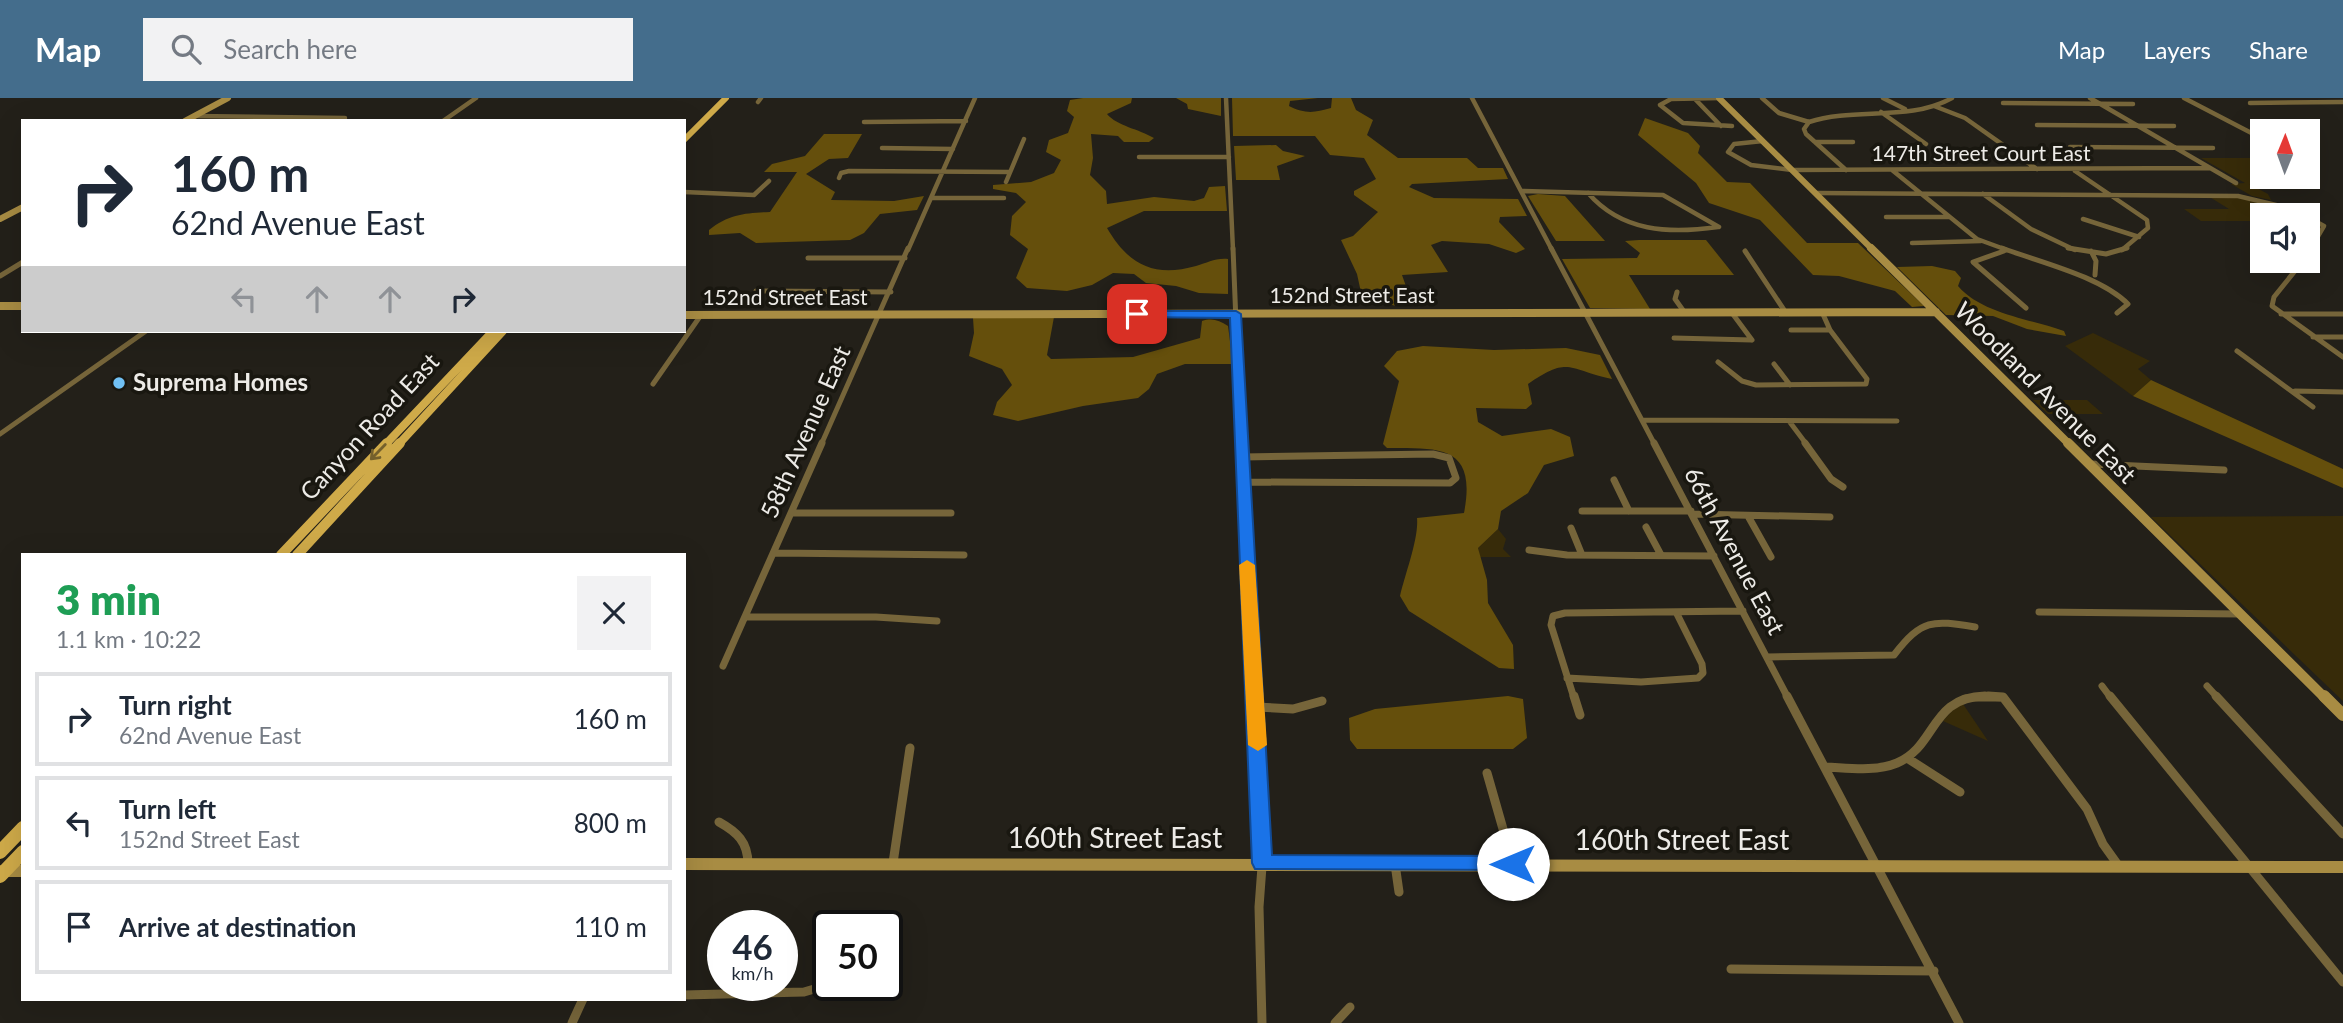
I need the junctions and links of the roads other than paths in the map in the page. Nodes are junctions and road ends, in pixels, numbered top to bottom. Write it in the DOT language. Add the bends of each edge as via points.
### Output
graph roads {
  1 [pos="228,98"];
  2 [pos="475,98"];
  3 [pos="719,98"];
  4 [pos="726,98"];
  5 [pos="975,98"];
  6 [pos="1226,98"];
  7 [pos="1472,98"];
  8 [pos="1694,98"];
  9 [pos="1719,98"];
  10 [pos="1762,98"];
  11 [pos="1883,98"];
  12 [pos="1952,98"];
  13 [pos="2090,98"];
  14 [pos="2184,98"];
  15 [pos="2337,98"];
  16 [pos="2343,101"];
  17 [pos="2003,103"];
  18 [pos="2250,103"];
  19 [pos="2100,104"];
  20 [pos="2133,104"];
  21 [pos="1934,106"];
  22 [pos="1906,109"];
  23 [pos="1880,111"];
  24 [pos="193,116"];
  25 [pos="345,118"];
  26 [pos="188,119"];
  27 [pos="446,119"];
  28 [pos="966,121"];
  29 [pos="864,122"];
  30 [pos="1809,122"];
  31 [pos="2037,125"];
  32 [pos="2137,125"];
  33 [pos="1721,126"];
  34 [pos="1732,126"];
  35 [pos="2174,126"];
  36 [pos="686,131"];
  37 [pos="2250,132"];
  38 [pos="686,138"];
  39 [pos="1024,139"];
  40 [pos="1763,141"];
  41 [pos="1814,142"];
  42 [pos="1853,142"];
  43 [pos="1926,144"];
  44 [pos="2070,147"];
  45 [pos="882,148"];
  46 [pos="2176,148"];
  47 [pos="2213,148"];
  48 [pos="953,149"];
  49 [pos="1139,157"];
  50 [pos="1229,157"];
  51 [pos="1759,167"];
  52 [pos="2210,168"];
  53 [pos="1792,170"];
  54 [pos="1846,170"];
  55 [pos="1891,170"];
  56 [pos="2038,170"];
  57 [pos="2075,170"];
  58 [pos="943,171"];
  59 [pos="1753,171"];
  60 [pos="1010,172"];
  61 [pos="839,178"];
  62 [pos="769,181"];
  63 [pos="1006,182"];
  64 [pos="2236,183"];
  65 [pos="1522,191"];
  66 [pos="686,192"];
  67 [pos="1588,192"];
  68 [pos="1816,193"];
  69 [pos="1920,194"];
  70 [pos="1983,194"];
  71 [pos="2111,195"];
  72 [pos="931,198"];
  73 [pos="1004,198"];
  74 [pos="2272,203"];
  75 [pos="21,207"];
  76 [pos="1885,217"];
  77 [pos="1948,217"];
  78 [pos="0,219"];
  79 [pos="2083,219"];
  80 [pos="2139,237"];
  81 [pos="1981,241"];
  82 [pos="1912,243"];
  83 [pos="1745,251"];
  84 [pos="2003,251"];
  85 [pos="2091,251"];
  86 [pos="808,258"];
  87 [pos="905,258"];
  88 [pos="21,263"];
  89 [pos="2294,273"];
  90 [pos="2095,275"];
  91 [pos="0,276"];
  92 [pos="756,291"];
  93 [pos="891,292"];
  94 [pos="1677,292"];
  95 [pos="0,306"];
  96 [pos="21,306"];
  97 [pos="2026,308"];
  98 [pos="1822,312"];
  99 [pos="1936,312"];
  100 [pos="1586,313"];
  101 [pos="1685,313"];
  102 [pos="1732,313"];
  103 [pos="1786,313"];
  104 [pos="2117,313"];
  105 [pos="1236,314"];
  106 [pos="2280,314"];
  107 [pos="2343,314"];
  108 [pos="686,315"];
  109 [pos="701,315"];
  110 [pos="881,315"];
  111 [pos="1791,330"];
  112 [pos="1830,330"];
  113 [pos="143,333"];
  114 [pos="491,333"];
  115 [pos="501,333"];
  116 [pos="2313,337"];
  117 [pos="2343,337"];
  118 [pos="1674,338"];
  119 [pos="2237,351"];
  120 [pos="2343,357"];
  121 [pos="1718,362"];
  122 [pos="1774,364"];
  123 [pos="653,384"];
  124 [pos="1790,385"];
  125 [pos="2295,391"];
  126 [pos="2343,392"];
  127 [pos="2313,408"];
  128 [pos="1642,420"];
  129 [pos="1789,421"];
  130 [pos="1897,421"];
  131 [pos="0,435"];
  132 [pos="1243,457"];
  133 [pos="2091,464"];
  134 [pos="2224,470"];
  135 [pos="1614,480"];
  136 [pos="1244,482"];
  137 [pos="1843,487"];
  138 [pos="1582,511"];
  139 [pos="1629,511"];
  140 [pos="793,513"];
  141 [pos="951,513"];
  142 [pos="1692,513"];
  143 [pos="1748,516"];
  144 [pos="1830,517"];
  145 [pos="1646,527"];
  146 [pos="1570,528"];
  147 [pos="1528,550"];
  148 [pos="283,553"];
  149 [pos="299,553"];
  150 [pos="775,554"];
  151 [pos="964,555"];
  152 [pos="1582,555"];
  153 [pos="1661,555"];
  154 [pos="1714,556"];
  155 [pos="1771,558"];
  156 [pos="1743,611"];
  157 [pos="1676,612"];
  158 [pos="2039,612"];
  159 [pos="2241,614"];
  160 [pos="745,617"];
  161 [pos="937,621"];
  162 [pos="1975,627"];
  163 [pos="1767,657"];
  164 [pos="723,666"];
  165 [pos="1567,678"];
  166 [pos="2102,686"];
  167 [pos="2207,687"];
  168 [pos="1322,701"];
  169 [pos="1256,706"];
  170 [pos="1580,715"];
  171 [pos="2343,715"];
  172 [pos="911,748"];
  173 [pos="1907,758"];
  174 [pos="1826,767"];
  175 [pos="1487,773"];
  176 [pos="1961,792"];
  177 [pos="719,822"];
  178 [pos="21,830"];
  179 [pos="2343,834"];
  180 [pos="0,852"];
  181 [pos="21,854"];
  182 [pos="893,863"];
  183 [pos="1262,863"];
  184 [pos="1395,863"];
  185 [pos="686,864"];
  186 [pos="748,864"];
  187 [pos="1513,864"];
  188 [pos="1878,865"];
  189 [pos="2118,865"];
  190 [pos="2248,866"];
  191 [pos="2343,867"];
  192 [pos="21,871"];
  193 [pos="2,873"];
  194 [pos="1399,892"];
  195 [pos="1731,969"];
  196 [pos="1934,971"];
  197 [pos="2343,982"];
  198 [pos="812,990"];
  199 [pos="686,995"];
  200 [pos="582,1001"];
  201 [pos="1350,1007"];
  202 [pos="572,1023"];
  203 [pos="1262,1023"];
  204 [pos="1335,1023"];
  205 [pos="1959,1023"];
  1 -- 24 [label="street"];
  2 -- 27 [label="street"];
  3 -- 36 [label="main road"];
  4 -- 38 [label="main road"];
  5 -- 28 [label="street, 58th Avenue East"];
  6 -- 50 [label="street"];
  7 -- 65 [label="street, 66th Avenue East"];
  8 -- 9 [label="street"];
  8 -- 33 [label="street"];
  8 -- 33 [label="street" via="1662,102 1660,107 1680,122"];
  9 -- 40 [label="street, Woodland Avenue East"];
  10 -- 30 [label="street" via="1783,115"];
  11 -- 22 [label="street"];
  12 -- 21 [label="street"];
  13 -- 19 [label="street"];
  14 -- 37 [label="street"];
  15 -- 16 [label="street"];
  16 -- 18 [label="street"];
  17 -- 19 [label="street"];
  19 -- 20 [label="street"];
  19 -- 32 [label="street"];
  21 -- 22 [label="street"];
  21 -- 56 [label="street" via="1965,118"];
  22 -- 23 [label="street"];
  23 -- 30 [label="street"];
  23 -- 43 [label="street"];
  24 -- 25 [label="street"];
  24 -- 26 [label="street"];
  28 -- 29 [label="street"];
  28 -- 48 [label="street, 58th Avenue East"];
  30 -- 41 [label="street" via="1804,130"];
  31 -- 32 [label="street"];
  32 -- 35 [label="street"];
  32 -- 46 [label="street"];
  33 -- 34 [label="street"];
  39 -- 60 [label="street"];
  40 -- 51 [label="street" via="1734,144 1728,150"];
  40 -- 53 [label="street, Woodland Avenue East"];
  41 -- 42 [label="street"];
  41 -- 54 [label="street"];
  44 -- 46 [label="street"];
  45 -- 48 [label="street"];
  46 -- 47 [label="street"];
  46 -- 52 [label="street"];
  48 -- 58 [label="street, 58th Avenue East"];
  49 -- 50 [label="street"];
  50 -- 105 [label="street"];
  51 -- 53 [label="street, 147th Street Court East"];
  51 -- 59 [label="street"];
  52 -- 57 [label="street, 147th Street Court East"];
  52 -- 64 [label="street"];
  53 -- 54 [label="street, 147th Street Court East"];
  53 -- 68 [label="street, Woodland Avenue East"];
  54 -- 55 [label="street, 147th Street Court East"];
  55 -- 56 [label="street, 147th Street Court East"];
  55 -- 69 [label="street"];
  56 -- 57 [label="street, 147th Street Court East"];
  57 -- 71 [label="street"];
  58 -- 60 [label="street"];
  58 -- 61 [label="street" via="849,171"];
  58 -- 72 [label="street, 58th Avenue East"];
  60 -- 63 [label="street"];
  62 -- 66 [label="street" via="754,195"];
  65 -- 67 [label="street"];
  65 -- 100 [label="street, 66th Avenue East"];
  67 -- 67 [label="street" via="1663,195 1719,227 1663,230 1639,226 1604,211"];
  68 -- 69 [label="street"];
  68 -- 99 [label="street, Woodland Avenue East"];
  69 -- 70 [label="street"];
  69 -- 77 [label="street"];
  70 -- 71 [label="street"];
  70 -- 85 [label="street" via="2041,237"];
  71 -- 74 [label="street" via="2238,196"];
  71 -- 80 [label="street" via="2147,220 2148,228"];
  72 -- 73 [label="street"];
  72 -- 87 [label="street, 58th Avenue East"];
  75 -- 78 [label="street"];
  76 -- 77 [label="street"];
  77 -- 81 [label="street"];
  79 -- 80 [label="street"];
  80 -- 85 [label="street" via="2123,250"];
  81 -- 82 [label="street"];
  81 -- 84 [label="street"];
  83 -- 103 [label="street"];
  84 -- 97 [label="street" via="1973,262"];
  84 -- 104 [label="street" via="2115,293 2128,302"];
  85 -- 90 [label="street"];
  86 -- 87 [label="street"];
  87 -- 93 [label="street, 58th Avenue East"];
  88 -- 91 [label="street"];
  89 -- 106 [label="street" via="2271,302"];
  92 -- 93 [label="street"];
  93 -- 110 [label="street, 58th Avenue East"];
  94 -- 101 [label="street" via="1675,299"];
  95 -- 96 [label="street"];
  98 -- 99 [label="street, 152nd Street East"];
  98 -- 103 [label="street, 152nd Street East"];
  98 -- 112 [label="street"];
  99 -- 133 [label="street, Woodland Avenue East"];
  100 -- 101 [label="street, 152nd Street East"];
  100 -- 105 [label="street, 152nd Street East"];
  100 -- 128 [label="street, 66th Avenue East"];
  101 -- 102 [label="street, 152nd Street East"];
  102 -- 103 [label="street, 152nd Street East"];
  102 -- 118 [label="street" via="1752,340"];
  105 -- 110 [label="street, 152nd Street East"];
  105 -- 132 [label="street"];
  106 -- 107 [label="street"];
  106 -- 116 [label="street"];
  108 -- 109 [label="street, 152nd Street East"];
  109 -- 110 [label="street, 152nd Street East"];
  109 -- 123 [label="street"];
  110 -- 140 [label="street, 58th Avenue East"];
  111 -- 112 [label="street"];
  112 -- 124 [label="street" via="1867,382"];
  113 -- 131 [label="street"];
  114 -- 148 [label="main road, Canyon Road East, one-way"];
  115 -- 149 [label="main road, Canyon Road East"];
  116 -- 117 [label="street"];
  116 -- 120 [label="street"];
  119 -- 125 [label="street"];
  121 -- 124 [label="street" via="1749,383"];
  122 -- 124 [label="street"];
  125 -- 126 [label="street"];
  125 -- 127 [label="street"];
  128 -- 129 [label="street"];
  128 -- 142 [label="street, 66th Avenue East"];
  129 -- 130 [label="street"];
  129 -- 137 [label="street" via="1831,479"];
  132 -- 136 [label="street"];
  132 -- 136 [label="street" via="1433,454 1452,462 1455,480 1423,484"];
  133 -- 134 [label="street"];
  133 -- 159 [label="street, Woodland Avenue East"];
  135 -- 139 [label="street"];
  136 -- 169 [label="street"];
  138 -- 139 [label="street"];
  139 -- 142 [label="street"];
  140 -- 141 [label="street"];
  140 -- 150 [label="street, 58th Avenue East"];
  142 -- 143 [label="street"];
  142 -- 154 [label="street, 66th Avenue East"];
  143 -- 144 [label="street"];
  143 -- 155 [label="street"];
  145 -- 153 [label="street"];
  146 -- 152 [label="street"];
  147 -- 152 [label="street"];
  150 -- 151 [label="street"];
  150 -- 160 [label="street, 58th Avenue East"];
  152 -- 153 [label="street"];
  153 -- 154 [label="street"];
  154 -- 156 [label="street, 66th Avenue East"];
  156 -- 157 [label="street"];
  156 -- 163 [label="street, 66th Avenue East"];
  157 -- 165 [label="street" via="1553,616 1551,625"];
  157 -- 165 [label="street" via="1702,664 1698,678 1641,682"];
  158 -- 159 [label="street"];
  159 -- 171 [label="street, Woodland Avenue East"];
  160 -- 161 [label="street"];
  160 -- 164 [label="street, 58th Avenue East"];
  162 -- 163 [label="street" via="1925,623 1911,632 1894,655"];
  163 -- 174 [label="street, 66th Avenue East"];
  165 -- 170 [label="street"];
  166 -- 190 [label="street"];
  167 -- 179 [label="street"];
  168 -- 169 [label="street" via="1293,709"];
  169 -- 183 [label="street"];
  172 -- 182 [label="street"];
  173 -- 174 [label="street" via="1874,768"];
  173 -- 176 [label="street"];
  173 -- 189 [label="street" via="1953,701 1980,694 2004,697 2087,809"];
  174 -- 188 [label="street, 66th Avenue East"];
  175 -- 187 [label="street"];
  177 -- 186 [label="street" via="745,839"];
  178 -- 180 [label="main road"];
  181 -- 193 [label="main road"];
  182 -- 183 [label="street, 160th Street East"];
  182 -- 186 [label="street, 160th Street East"];
  183 -- 184 [label="street, 160th Street East"];
  183 -- 203 [label="street"];
  184 -- 187 [label="street, 160th Street East"];
  184 -- 194 [label="street"];
  185 -- 186 [label="street, 160th Street East"];
  187 -- 188 [label="street, 160th Street East"];
  188 -- 189 [label="street, 160th Street East"];
  188 -- 196 [label="street, 66th Avenue East"];
  189 -- 190 [label="street, 160th Street East"];
  190 -- 191 [label="street, 160th Street East"];
  190 -- 197 [label="street"];
  192 -- 193 [label="street"];
  195 -- 196 [label="street"];
  196 -- 205 [label="street, 66th Avenue East"];
  198 -- 199 [label="street"];
  200 -- 202 [label="street"];
  201 -- 204 [label="street"];
}
